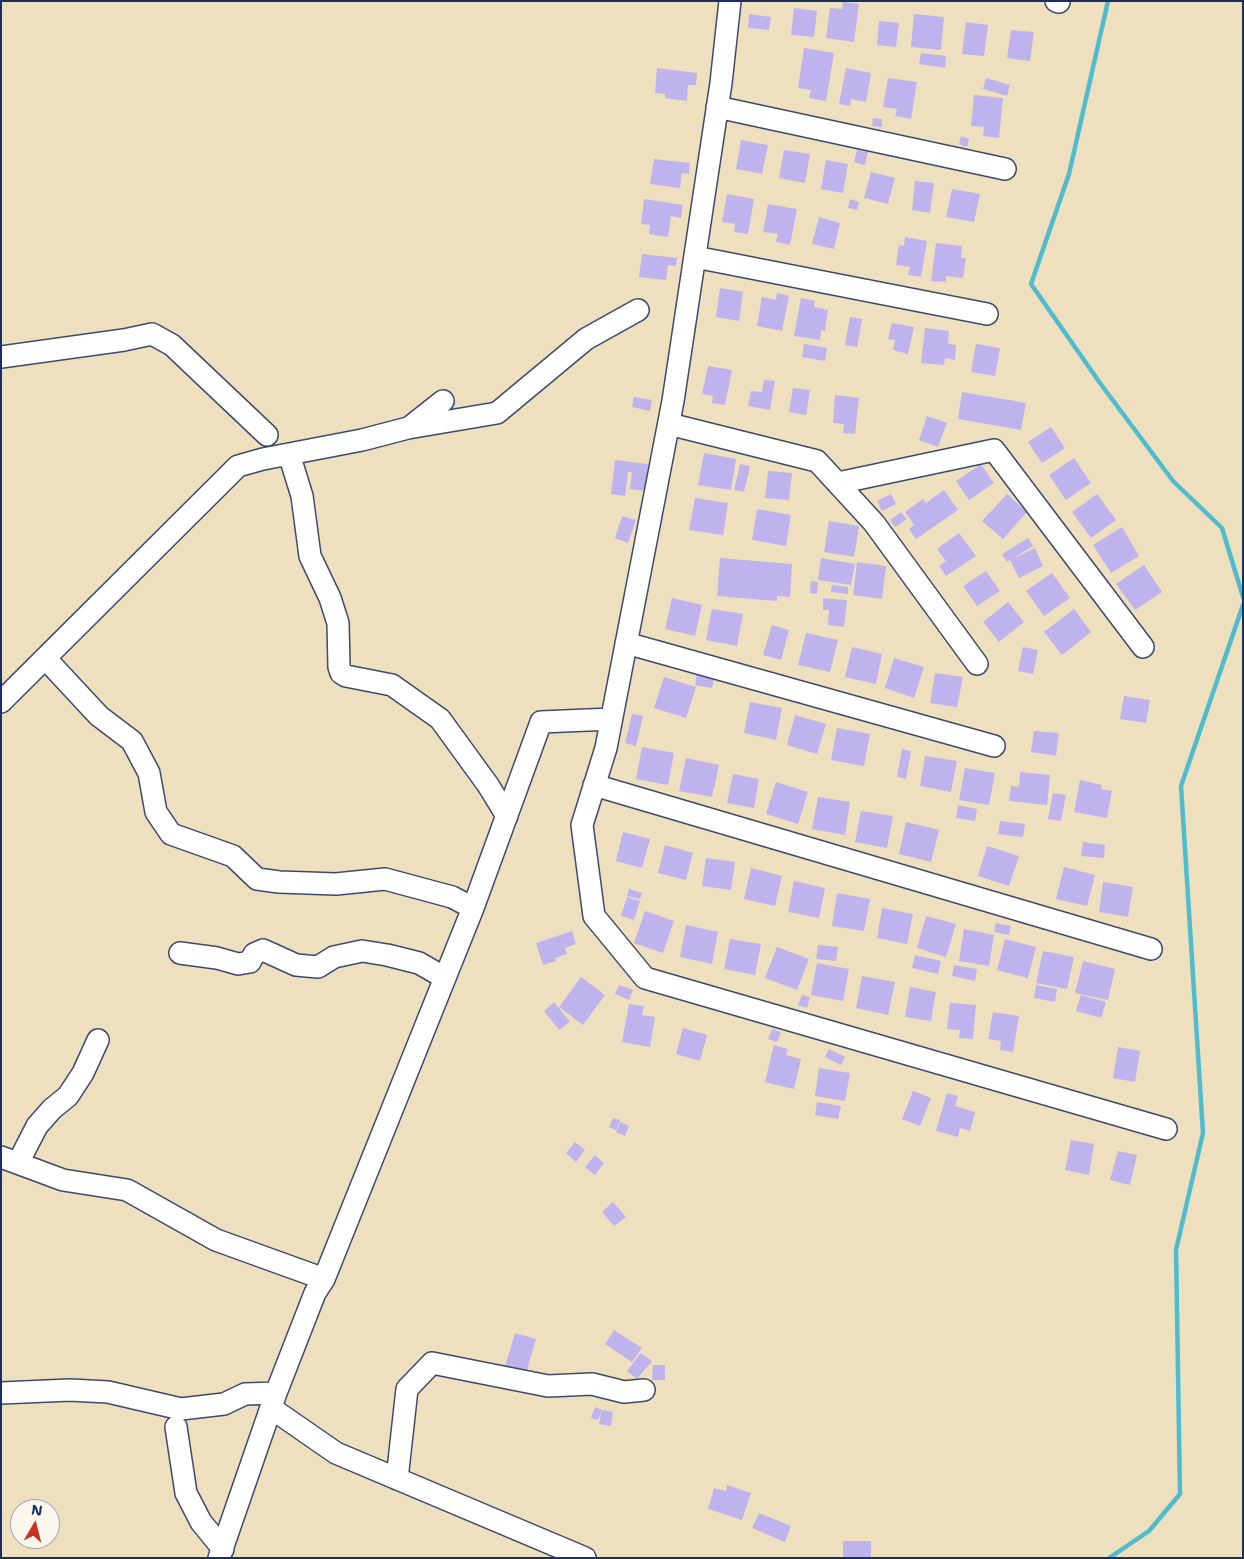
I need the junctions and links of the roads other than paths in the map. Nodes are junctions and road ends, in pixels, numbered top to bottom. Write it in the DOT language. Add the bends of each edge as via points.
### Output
graph roads {
  1 [pos="730,1"];
  2 [pos="717,107"];
  3 [pos="1004,169"];
  4 [pos="695,257"];
  5 [pos="638,310"];
  6 [pos="987,314"];
  7 [pos="1,357"];
  8 [pos="443,401"];
  9 [pos="669,424"];
  10 [pos="408,428"];
  11 [pos="266,435"];
  12 [pos="289,454"];
  13 [pos="838,483"];
  14 [pos="626,644"];
  15 [pos="1143,647"];
  16 [pos="45,658"];
  17 [pos="976,664"];
  18 [pos="1,702"];
  19 [pos="611,719"];
  20 [pos="994,746"];
  21 [pos="594,785"];
  22 [pos="507,816"];
  23 [pos="473,908"];
  24 [pos="1151,949"];
  25 [pos="180,953"];
  26 [pos="445,978"];
  27 [pos="98,1040"];
  28 [pos="1166,1129"];
  29 [pos="10,1160"];
  30 [pos="324,1279"];
  31 [pos="644,1390"];
  32 [pos="1,1393"];
  33 [pos="274,1400"];
  34 [pos="176,1427"];
  35 [pos="397,1479"];
  36 [pos="221,1553"];
  37 [pos="585,1558"];
  1 -- 2 [label="street"];
  2 -- 3 [label="street"];
  2 -- 4 [label="street"];
  4 -- 6 [label="street"];
  4 -- 9 [label="street"];
  5 -- 10 [label="street" via="586,338 498,413"];
  7 -- 11 [label="street" via="152,334 172,345"];
  8 -- 10 [label="street"];
  9 -- 13 [label="street" via="817,461"];
  9 -- 14 [label="street"];
  10 -- 12 [label="street"];
  12 -- 16 [label="street" via="238,466"];
  12 -- 22 [label="street" via="302,496 310,556 338,623 341,673 392,684 440,719"];
  13 -- 15 [label="street" via="994,450"];
  13 -- 17 [label="street" via="874,523"];
  14 -- 19 [label="street"];
  14 -- 20 [label="street"];
  16 -- 18 [label="street"];
  16 -- 23 [label="street" via="99,716 132,741 149,773 156,812 171,834 232,856 257,879 336,884 385,879 452,897"];
  19 -- 21 [label="street"];
  19 -- 22 [label="street" via="541,722"];
  21 -- 24 [label="street"];
  21 -- 28 [label="street" via="582,826 594,916 645,978"];
  22 -- 23 [label="street"];
  23 -- 26 [label="street"];
  25 -- 26 [label="street" via="238,964 250,962 254,954 263,950 296,965 318,967 334,957 362,951 419,963"];
  26 -- 30 [label="street"];
  27 -- 29 [label="street" via="68,1096 52,1109"];
  29 -- 30 [label="street" via="63,1180 127,1190 216,1240"];
  30 -- 33 [label="street" via="315,1293"];
  31 -- 35 [label="street" via="624,1392 592,1384 548,1386 432,1363 407,1389"];
  32 -- 33 [label="street" via="108,1392 181,1410 224,1404 245,1394"];
  33 -- 35 [label="street" via="336,1453"];
  33 -- 36 [label="street"];
  34 -- 36 [label="street" via="186,1493"];
  35 -- 37 [label="street"];
}
